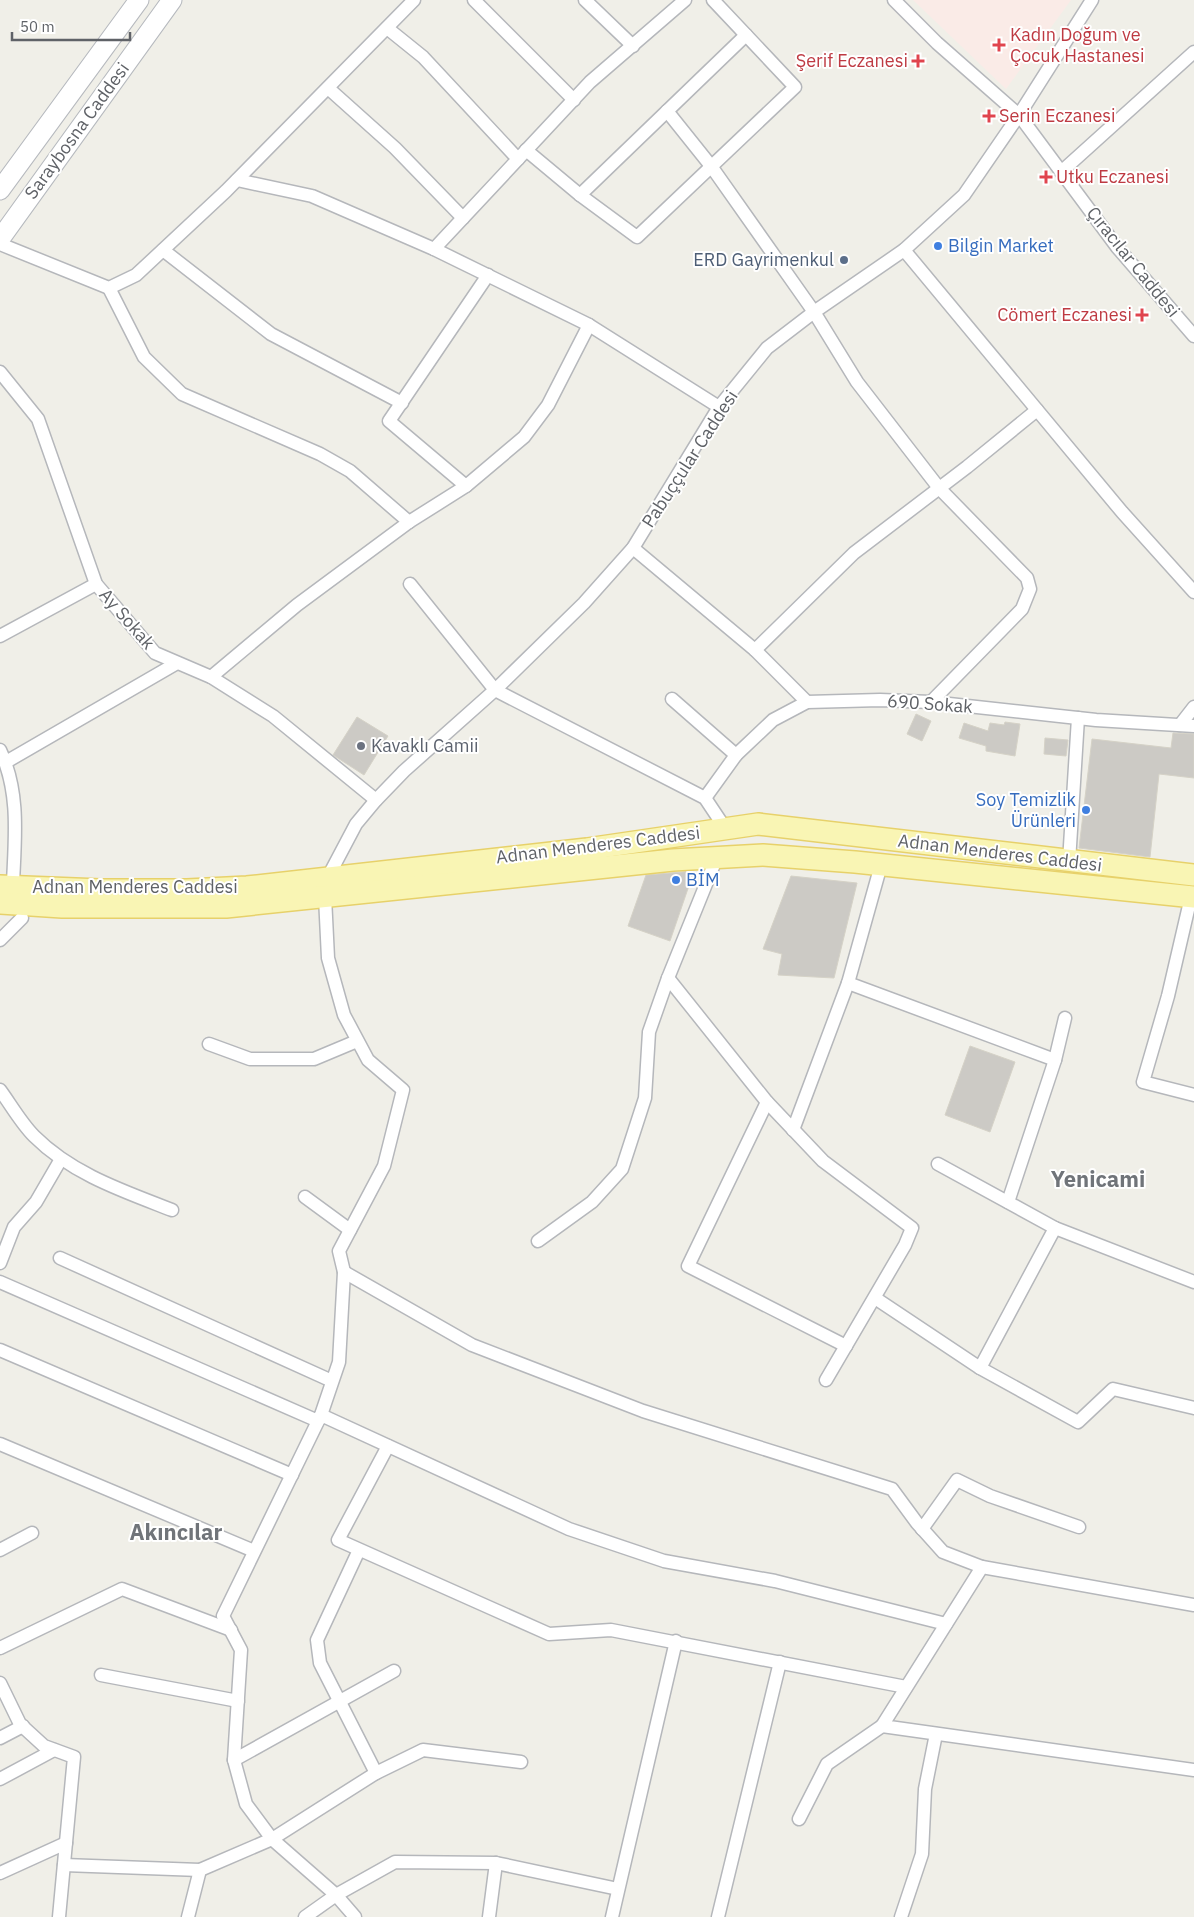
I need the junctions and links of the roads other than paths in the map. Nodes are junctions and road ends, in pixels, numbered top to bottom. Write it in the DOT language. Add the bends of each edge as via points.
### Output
graph roads {
  1 [pos="138,0"];
  2 [pos="172,0"];
  3 [pos="414,0"];
  4 [pos="474,0"];
  5 [pos="585,0"];
  6 [pos="686,0"];
  7 [pos="714,0"];
  8 [pos="894,0"];
  9 [pos="1092,0"];
  10 [pos="387,28"];
  11 [pos="746,35"];
  12 [pos="633,46"];
  13 [pos="1191,60"];
  14 [pos="328,88"];
  15 [pos="574,100"];
  16 [pos="667,111"];
  17 [pos="1019,115"];
  18 [pos="522,154"];
  19 [pos="711,166"];
  20 [pos="1061,172"];
  21 [pos="237,180"];
  22 [pos="0,190"];
  23 [pos="580,196"];
  24 [pos="463,218"];
  25 [pos="0,239"];
  26 [pos="0,244"];
  27 [pos="434,249"];
  28 [pos="163,250"];
  29 [pos="904,250"];
  30 [pos="488,275"];
  31 [pos="109,288"];
  32 [pos="814,312"];
  33 [pos="589,324"];
  34 [pos="1194,336"];
  35 [pos="0,372"];
  36 [pos="402,403"];
  37 [pos="719,407"];
  38 [pos="1037,410"];
  39 [pos="466,486"];
  40 [pos="939,488"];
  41 [pos="409,522"];
  42 [pos="633,548"];
  43 [pos="96,584"];
  44 [pos="410,584"];
  45 [pos="1194,592"];
  46 [pos="0,636"];
  47 [pos="755,650"];
  48 [pos="177,662"];
  49 [pos="211,677"];
  50 [pos="495,690"];
  51 [pos="672,699"];
  52 [pos="807,702"];
  53 [pos="931,702"];
  54 [pos="1194,707"];
  55 [pos="1078,718"];
  56 [pos="1180,726"];
  57 [pos="1194,726"];
  58 [pos="0,750"];
  59 [pos="736,755"];
  60 [pos="6,762"];
  61 [pos="705,798"];
  62 [pos="376,800"];
  63 [pos="725,828"];
  64 [pos="717,857"];
  65 [pos="1069,862"];
  66 [pos="881,865"];
  67 [pos="1194,875"];
  68 [pos="4,883"];
  69 [pos="326,887"];
  70 [pos="1193,897"];
  71 [pos="0,904"];
  72 [pos="62,907"];
  73 [pos="0,918"];
  74 [pos="22,918"];
  75 [pos="0,940"];
  76 [pos="668,978"];
  77 [pos="848,983"];
  78 [pos="1065,1018"];
  79 [pos="357,1041"];
  80 [pos="209,1044"];
  81 [pos="1055,1060"];
  82 [pos="0,1090"];
  83 [pos="1194,1095"];
  84 [pos="768,1102"];
  85 [pos="793,1130"];
  86 [pos="61,1159"];
  87 [pos="938,1164"];
  88 [pos="305,1197"];
  89 [pos="1008,1202"];
  90 [pos="172,1210"];
  91 [pos="1055,1228"];
  92 [pos="350,1230"];
  93 [pos="538,1241"];
  94 [pos="60,1258"];
  95 [pos="0,1263"];
  96 [pos="344,1272"];
  97 [pos="0,1282"];
  98 [pos="1194,1282"];
  99 [pos="875,1298"];
  100 [pos="846,1346"];
  101 [pos="0,1350"];
  102 [pos="980,1368"];
  103 [pos="826,1380"];
  104 [pos="332,1381"];
  105 [pos="1194,1408"];
  106 [pos="320,1418"];
  107 [pos="0,1444"];
  108 [pos="388,1446"];
  109 [pos="292,1475"];
  110 [pos="1079,1527"];
  111 [pos="922,1529"];
  112 [pos="32,1533"];
  113 [pos="0,1550"];
  114 [pos="360,1550"];
  115 [pos="254,1551"];
  116 [pos="982,1566"];
  117 [pos="1194,1605"];
  118 [pos="946,1624"];
  119 [pos="230,1630"];
  120 [pos="676,1641"];
  121 [pos="0,1648"];
  122 [pos="780,1662"];
  123 [pos="394,1671"];
  124 [pos="101,1675"];
  125 [pos="0,1683"];
  126 [pos="906,1687"];
  127 [pos="238,1701"];
  128 [pos="340,1702"];
  129 [pos="23,1726"];
  130 [pos="882,1726"];
  131 [pos="936,1734"];
  132 [pos="0,1738"];
  133 [pos="54,1750"];
  134 [pos="234,1760"];
  135 [pos="521,1762"];
  136 [pos="1194,1770"];
  137 [pos="376,1773"];
  138 [pos="0,1779"];
  139 [pos="799,1819"];
  140 [pos="272,1839"];
  141 [pos="66,1843"];
  142 [pos="496,1863"];
  143 [pos="64,1866"];
  144 [pos="200,1870"];
  145 [pos="0,1873"];
  146 [pos="618,1889"];
  147 [pos="336,1895"];
  148 [pos="59,1917"];
  149 [pos="188,1917"];
  150 [pos="305,1917"];
  151 [pos="355,1917"];
  152 [pos="489,1917"];
  153 [pos="612,1917"];
  154 [pos="718,1917"];
  155 [pos="901,1917"];
  1 -- 22 [label="main road, Saraybosna Caddesi"];
  2 -- 25 [label="main road, Saraybosna Caddesi"];
  3 -- 10 [label="street"];
  4 -- 15 [label="street"];
  5 -- 12 [label="street"];
  6 -- 12 [label="street"];
  7 -- 11 [label="street"];
  8 -- 17 [label="street, Çıracılar Caddesi" via="937,43"];
  9 -- 17 [label="street, Pabuççular Caddesi"];
  10 -- 14 [label="street"];
  10 -- 18 [label="street" via="423,57"];
  11 -- 16 [label="street"];
  11 -- 19 [label="street" via="795,86"];
  12 -- 15 [label="street"];
  13 -- 20 [label="street"];
  14 -- 21 [label="street"];
  14 -- 24 [label="street" via="395,148"];
  15 -- 18 [label="street"];
  16 -- 19 [label="street"];
  16 -- 23 [label="street"];
  17 -- 20 [label="street, Çıracılar Caddesi"];
  17 -- 29 [label="street, Pabuççular Caddesi" via="964,195"];
  18 -- 23 [label="street"];
  18 -- 24 [label="street"];
  19 -- 23 [label="street" via="637,237"];
  19 -- 32 [label="street"];
  20 -- 34 [label="street, Çıracılar Caddesi" via="1117,247"];
  21 -- 27 [label="street" via="312,196"];
  21 -- 28 [label="street"];
  24 -- 27 [label="street"];
  26 -- 31 [label="street"];
  27 -- 30 [label="street"];
  28 -- 31 [label="street" via="136,275"];
  28 -- 36 [label="street" via="271,334"];
  29 -- 32 [label="street, Pabuççular Caddesi"];
  29 -- 38 [label="street"];
  30 -- 33 [label="street"];
  30 -- 36 [label="street"];
  31 -- 41 [label="street" via="144,357 182,394 320,454 350,471"];
  32 -- 37 [label="street, Pabuççular Caddesi" via="767,348"];
  32 -- 40 [label="street" via="857,382"];
  33 -- 37 [label="street"];
  33 -- 39 [label="street" via="548,404 524,437"];
  35 -- 43 [label="street, Ay Sokak" via="38,419"];
  36 -- 39 [label="street" via="389,421"];
  37 -- 42 [label="street, Pabuççular Caddesi"];
  38 -- 40 [label="street"];
  38 -- 45 [label="street"];
  39 -- 41 [label="street"];
  40 -- 47 [label="street" via="854,553"];
  40 -- 53 [label="street" via="1027,578 1030,589 1022,609"];
  41 -- 49 [label="street" via="297,605"];
  42 -- 47 [label="street"];
  42 -- 50 [label="street, Pabuççular Caddesi" via="584,603"];
  43 -- 46 [label="street"];
  43 -- 48 [label="street, Ay Sokak" via="155,653"];
  44 -- 50 [label="street"];
  47 -- 52 [label="street"];
  48 -- 49 [label="street, Ay Sokak"];
  48 -- 60 [label="street"];
  49 -- 62 [label="street, Ay Sokak" via="273,716"];
  50 -- 61 [label="street"];
  50 -- 62 [label="street, Pabuççular Caddesi"];
  51 -- 59 [label="street"];
  52 -- 53 [label="street, 690 Sokak"];
  52 -- 59 [label="street, 690 Sokak" via="773,720"];
  53 -- 55 [label="street, 690 Sokak"];
  54 -- 56 [label="street"];
  55 -- 56 [label="street, 690 Sokak"];
  55 -- 65 [label="street"];
  56 -- 57 [label="street, 690 Sokak"];
  58 -- 60 [label="street"];
  59 -- 61 [label="street, 690 Sokak"];
  60 -- 68 [label="street" via="16,807"];
  61 -- 63 [label="street"];
  62 -- 69 [label="street, Pabuççular Caddesi" via="356,824"];
  63 -- 65 [label="main road, Adnan Menderes Caddesi" via="758,824"];
  63 -- 69 [label="main road, Adnan Menderes Caddesi"];
  64 -- 66 [label="main road, Adnan Menderes Caddesi" via="763,855"];
  64 -- 69 [label="main road, Adnan Menderes Caddesi"];
  64 -- 76 [label="street"];
  65 -- 67 [label="main road, Adnan Menderes Caddesi"];
  66 -- 70 [label="main road, Adnan Menderes Caddesi"];
  66 -- 77 [label="street"];
  68 -- 69 [label="main road, Adnan Menderes Caddesi" via="34,888 187,890"];
  69 -- 72 [label="main road, Adnan Menderes Caddesi" via="226,906"];
  69 -- 79 [label="street" via="328,958 344,1015"];
  70 -- 83 [label="street" via="1143,1082"];
  71 -- 72 [label="main road, Adnan Menderes Caddesi"];
  72 -- 74 [label="main road"];
  73 -- 74 [label="main road"];
  74 -- 75 [label="street"];
  76 -- 84 [label="street"];
  76 -- 93 [label="street" via="649,1032 646,1098 622,1169 592,1202"];
  77 -- 81 [label="street"];
  77 -- 85 [label="street"];
  78 -- 81 [label="street"];
  79 -- 80 [label="street" via="314,1059 250,1059"];
  79 -- 92 [label="street" via="368,1060 404,1090 384,1166"];
  81 -- 89 [label="street"];
  82 -- 86 [label="street" via="34,1135"];
  84 -- 85 [label="street"];
  84 -- 100 [label="street" via="688,1266"];
  85 -- 99 [label="street" via="823,1161 912,1228"];
  86 -- 90 [label="street" via="104,1184"];
  86 -- 95 [label="street" via="36,1202 14,1227"];
  87 -- 89 [label="street"];
  88 -- 92 [label="street"];
  89 -- 91 [label="street"];
  91 -- 98 [label="street"];
  91 -- 102 [label="street"];
  92 -- 96 [label="street" via="339,1251"];
  94 -- 104 [label="street"];
  96 -- 104 [label="street" via="339,1362"];
  96 -- 111 [label="street" via="472,1345 643,1411 892,1489"];
  97 -- 106 [label="street"];
  99 -- 100 [label="street"];
  99 -- 102 [label="street"];
  100 -- 103 [label="street"];
  101 -- 109 [label="street"];
  102 -- 105 [label="street" via="1078,1422 1113,1389"];
  104 -- 106 [label="street"];
  106 -- 108 [label="street"];
  106 -- 109 [label="street"];
  107 -- 115 [label="street"];
  108 -- 114 [label="street" via="338,1540"];
  108 -- 118 [label="street" via="569,1529 664,1561 775,1581"];
  109 -- 115 [label="street"];
  110 -- 111 [label="street" via="990,1496 957,1480"];
  111 -- 116 [label="street" via="943,1552"];
  112 -- 113 [label="street"];
  114 -- 120 [label="street" via="549,1634 611,1630"];
  114 -- 128 [label="street" via="317,1640 320,1663"];
  115 -- 119 [label="street" via="223,1616"];
  116 -- 117 [label="street"];
  116 -- 118 [label="street"];
  118 -- 126 [label="street"];
  119 -- 121 [label="street" via="122,1589"];
  119 -- 127 [label="street" via="241,1650"];
  120 -- 122 [label="street"];
  120 -- 146 [label="street"];
  122 -- 126 [label="street"];
  122 -- 154 [label="street"];
  123 -- 128 [label="street"];
  124 -- 127 [label="street"];
  125 -- 129 [label="street"];
  126 -- 130 [label="street"];
  127 -- 134 [label="street"];
  128 -- 134 [label="street"];
  128 -- 137 [label="street"];
  129 -- 132 [label="street"];
  129 -- 133 [label="street" via="44,1746"];
  130 -- 131 [label="street"];
  130 -- 139 [label="street" via="827,1764"];
  131 -- 136 [label="street"];
  131 -- 155 [label="street" via="925,1789 922,1854"];
  133 -- 138 [label="street"];
  133 -- 141 [label="street" via="74,1757"];
  134 -- 140 [label="street" via="246,1804"];
  135 -- 137 [label="street" via="423,1750"];
  137 -- 140 [label="street"];
  140 -- 144 [label="street"];
  140 -- 147 [label="street"];
  141 -- 143 [label="street"];
  141 -- 145 [label="street"];
  142 -- 146 [label="street"];
  142 -- 147 [label="street" via="395,1862"];
  142 -- 152 [label="street"];
  143 -- 144 [label="street"];
  143 -- 148 [label="street"];
  144 -- 149 [label="street"];
  146 -- 153 [label="street"];
  147 -- 150 [label="street"];
  147 -- 151 [label="street"];
}
